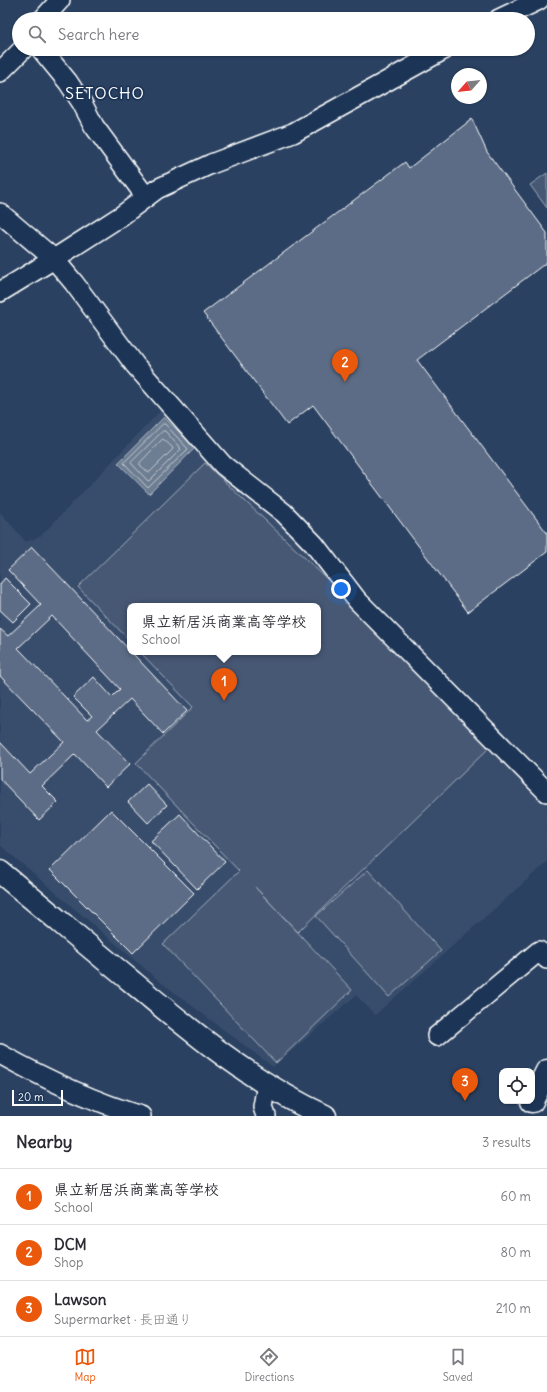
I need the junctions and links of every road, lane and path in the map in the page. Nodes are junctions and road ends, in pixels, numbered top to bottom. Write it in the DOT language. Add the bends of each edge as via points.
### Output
graph roads {
  1 [pos="539,0"];
  2 [pos="514,12"];
  3 [pos="16,56"];
  4 [pos="47,56"];
  5 [pos="432,56"];
  6 [pos="0,72"];
  7 [pos="146,197"];
  8 [pos="0,213"];
  9 [pos="54,259"];
  10 [pos="0,292"];
  11 [pos="547,792"];
  12 [pos="0,872"];
  13 [pos="547,960"];
  14 [pos="437,1036"];
  15 [pos="0,1054"];
  16 [pos="547,1071"];
  17 [pos="267,1084"];
  18 [pos="535,1095"];
  19 [pos="530,1104"];
  20 [pos="141,1116"];
  21 [pos="266,1116"];
  22 [pos="325,1116"];
  23 [pos="524,1116"];
  1 -- 2 [label="street"];
  3 -- 6 [label="street"];
  4 -- 7 [label="street" via="68,82 94,126"];
  5 -- 7 [label="street" via="293,133 210,164 157,188"];
  7 -- 9 [label="street"];
  8 -- 9 [label="street"];
  9 -- 10 [label="street"];
  9 -- 11 [label="street" via="135,364 223,465 289,518 314,544 357,600"];
  12 -- 17 [label="street" via="191,1032"];
  13 -- 14 [label="street" via="539,951"];
  15 -- 20 [label="street" via="43,1078 114,1108"];
  16 -- 18 [label="street"];
  17 -- 21 [label="street" via="263,1107"];
  17 -- 22 [label="street"];
  19 -- 23 [label="street"];
}
